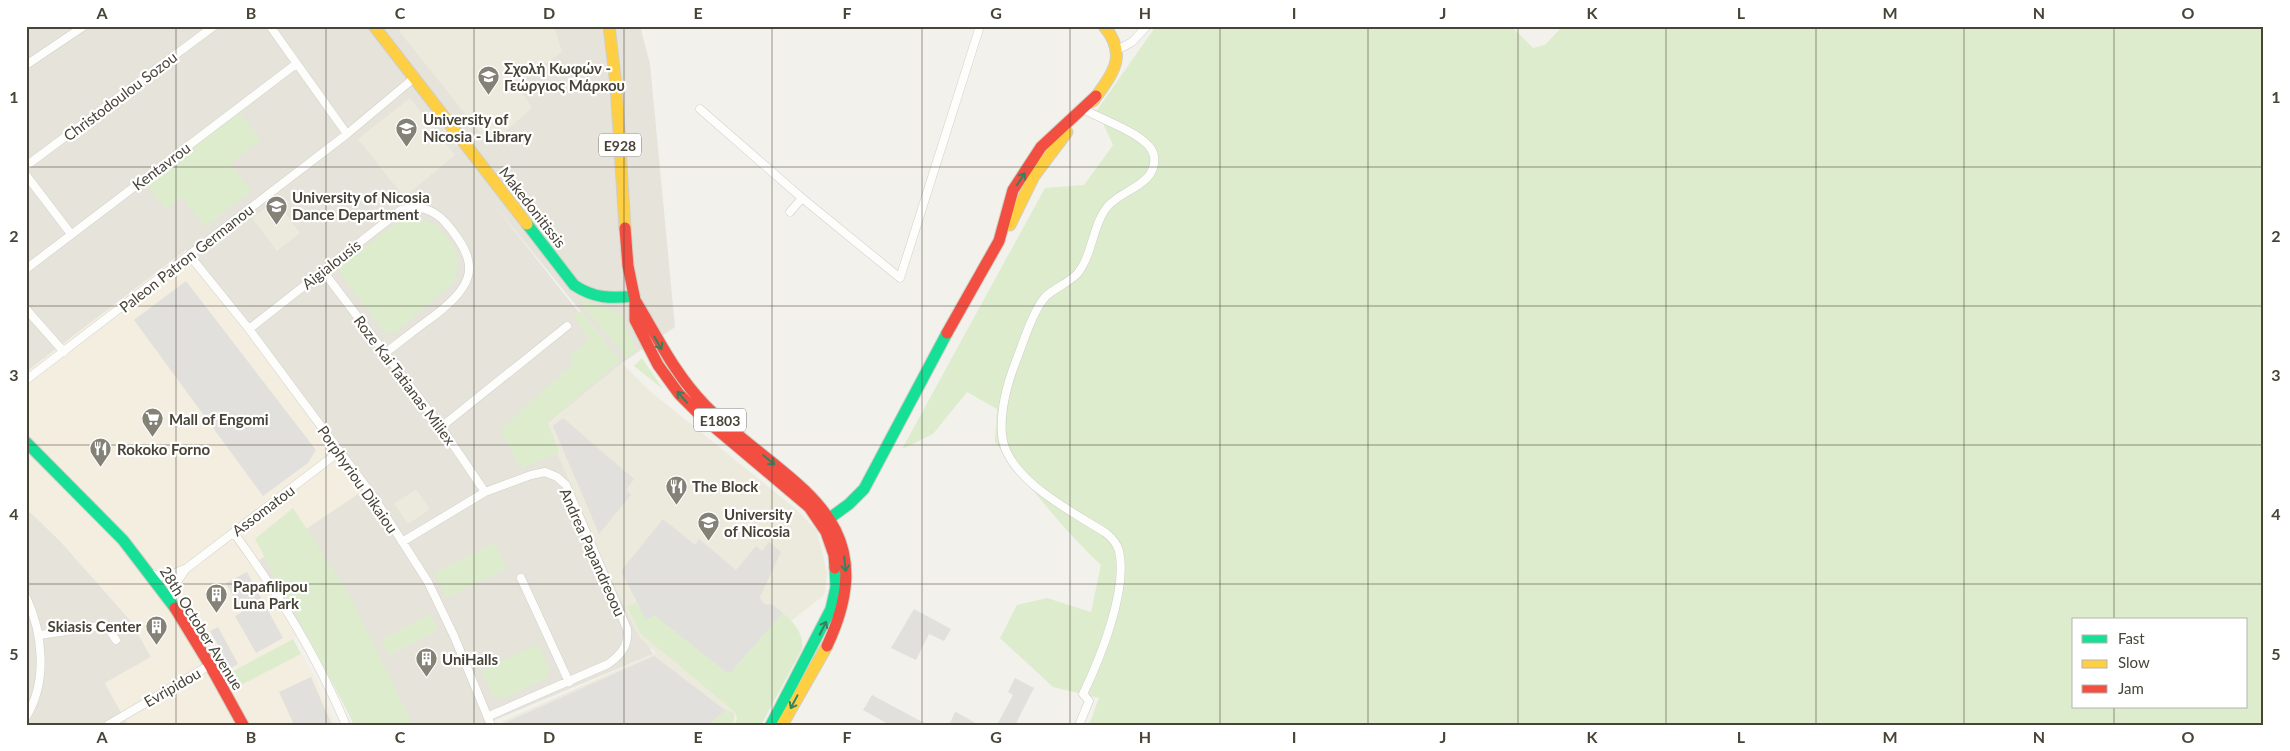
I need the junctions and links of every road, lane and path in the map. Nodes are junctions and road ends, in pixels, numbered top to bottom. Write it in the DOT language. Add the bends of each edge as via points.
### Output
graph roads {
  1 [pos="84,26"];
  2 [pos="214,26"];
  3 [pos="270,26"];
  4 [pos="374,26"];
  5 [pos="609,26"];
  6 [pos="980,26"];
  7 [pos="1104,26"];
  8 [pos="1146,26"];
  9 [pos="1117,50"];
  10 [pos="296,64"];
  11 [pos="26,66"];
  12 [pos="414,78"];
  13 [pos="1096,96"];
  14 [pos="700,109"];
  15 [pos="1087,111"];
  16 [pos="347,134"];
  17 [pos="26,166"];
  18 [pos="26,175"];
  19 [pos="802,198"];
  20 [pos="790,212"];
  21 [pos="71,234"];
  22 [pos="999,241"];
  23 [pos="190,256"];
  24 [pos="26,269"];
  25 [pos="323,271"];
  26 [pos="634,298"];
  27 [pos="26,309"];
  28 [pos="567,326"];
  29 [pos="249,329"];
  30 [pos="64,352"];
  31 [pos="385,353"];
  32 [pos="26,380"];
  33 [pos="441,427"];
  34 [pos="26,442"];
  35 [pos="340,451"];
  36 [pos="484,492"];
  37 [pos="826,521"];
  38 [pos="234,533"];
  39 [pos="402,542"];
  40 [pos="187,568"];
  41 [pos="151,574"];
  42 [pos="521,578"];
  43 [pos="26,597"];
  44 [pos="172,604"];
  45 [pos="40,635"];
  46 [pos="116,640"];
  47 [pos="210,665"];
  48 [pos="569,682"];
  49 [pos="489,716"];
  50 [pos="26,717"];
  51 [pos="121,721"];
  52 [pos="108,725"];
  53 [pos="243,725"];
  54 [pos="346,725"];
  55 [pos="490,725"];
  56 [pos="772,725"];
  57 [pos="782,725"];
  58 [pos="1079,725"];
  1 -- 11 [label="street"];
  2 -- 17 [label="street, Christodoulou Sozou"];
  3 -- 10 [label="street"];
  4 -- 12 [label="main road, Makedonitissis"];
  5 -- 26 [label="main road, E928" via="628,266"];
  6 -- 19 [label="street" via="900,278"];
  7 -- 9 [label="main road"];
  8 -- 9 [label="street" via="1132,42"];
  9 -- 13 [label="main road" via="1113,72"];
  10 -- 16 [label="street"];
  10 -- 21 [label="street, Kentavrou"];
  12 -- 16 [label="street, Paleon Patron Germanou"];
  12 -- 26 [label="main road, Makedonitissis" via="574,285 600,298"];
  13 -- 15 [label="main road"];
  22 -- 13 [label="main road, one-way" via="1013,190 1042,147"];
  14 -- 19 [label="street"];
  15 -- 22 [label="main road" via="1058,142 1021,197 1007,233"];
  15 -- 58 [label="street" via="1148,143 1154,156 1152,169 1146,181 1120,194 1108,206 1077,274 1046,297 1032,320 1012,370 1002,415 1002,436 1010,458 1024,476 1048,496 1106,533 1119,549 1122,571 1116,601 1106,639 1083,694 1090,701"];
  16 -- 23 [label="street, Paleon Patron Germanou"];
  18 -- 21 [label="street"];
  19 -- 20 [label="street"];
  21 -- 24 [label="street, Kentavrou"];
  22 -- 37 [label="main road" via="960,306 864,489"];
  23 -- 29 [label="street, Porphyriou Dikaiou"];
  23 -- 30 [label="street, Paleon Patron Germanou"];
  25 -- 29 [label="street, Aigialousis"];
  25 -- 31 [label="street, Roze Kai Tatianas Miliex"];
  25 -- 31 [label="street, Aigialousis" via="400,210 411,206 431,211 464,248 468,259 464,288"];
  26 -- 37 [label="main road, E1803" via="666,358 695,395 806,491"];
  27 -- 30 [label="street"];
  28 -- 33 [label="street"];
  29 -- 35 [label="street, Porphyriou Dikaiou"];
  30 -- 32 [label="street, Paleon Patron Germanou"];
  31 -- 33 [label="street, Roze Kai Tatianas Miliex"];
  33 -- 36 [label="street, Roze Kai Tatianas Miliex"];
  34 -- 41 [label="main road, 28th October Avenue" via="97,513"];
  35 -- 38 [label="street, Assomatou"];
  35 -- 39 [label="street, Porphyriou Dikaiou"];
  36 -- 39 [label="street, Andrea Papandreoou"];
  36 -- 48 [label="street, Andrea Papandreoou" via="545,472 566,486 628,637 626,646 615,660"];
  56 -- 37 [label="main road, E1803, one-way" via="831,609 836,587 834,556"];
  37 -- 57 [label="main road, E1803, one-way" via="841,544 846,569 844,602 832,633"];
  38 -- 40 [label="street, Assomatou"];
  38 -- 54 [label="street" via="296,624 332,691"];
  39 -- 49 [label="street, Porphyriou Dikaiou" via="428,582"];
  40 -- 41 [label="street, Assomatou" via="166,576"];
  40 -- 44 [label="street, Assomatou" via="173,588"];
  41 -- 44 [label="main road, 28th October Avenue"];
  42 -- 48 [label="street"];
  43 -- 45 [label="street"];
  44 -- 47 [label="main road, 28th October Avenue"];
  45 -- 46 [label="street" via="106,625"];
  45 -- 50 [label="street" via="39,676"];
  47 -- 51 [label="street, Evripidou"];
  47 -- 53 [label="main road, 28th October Avenue"];
  48 -- 49 [label="street, Andrea Papandreoou"];
  49 -- 55 [label="street, Porphyriou Dikaiou"];
  51 -- 52 [label="street, Evripidou"];
}
